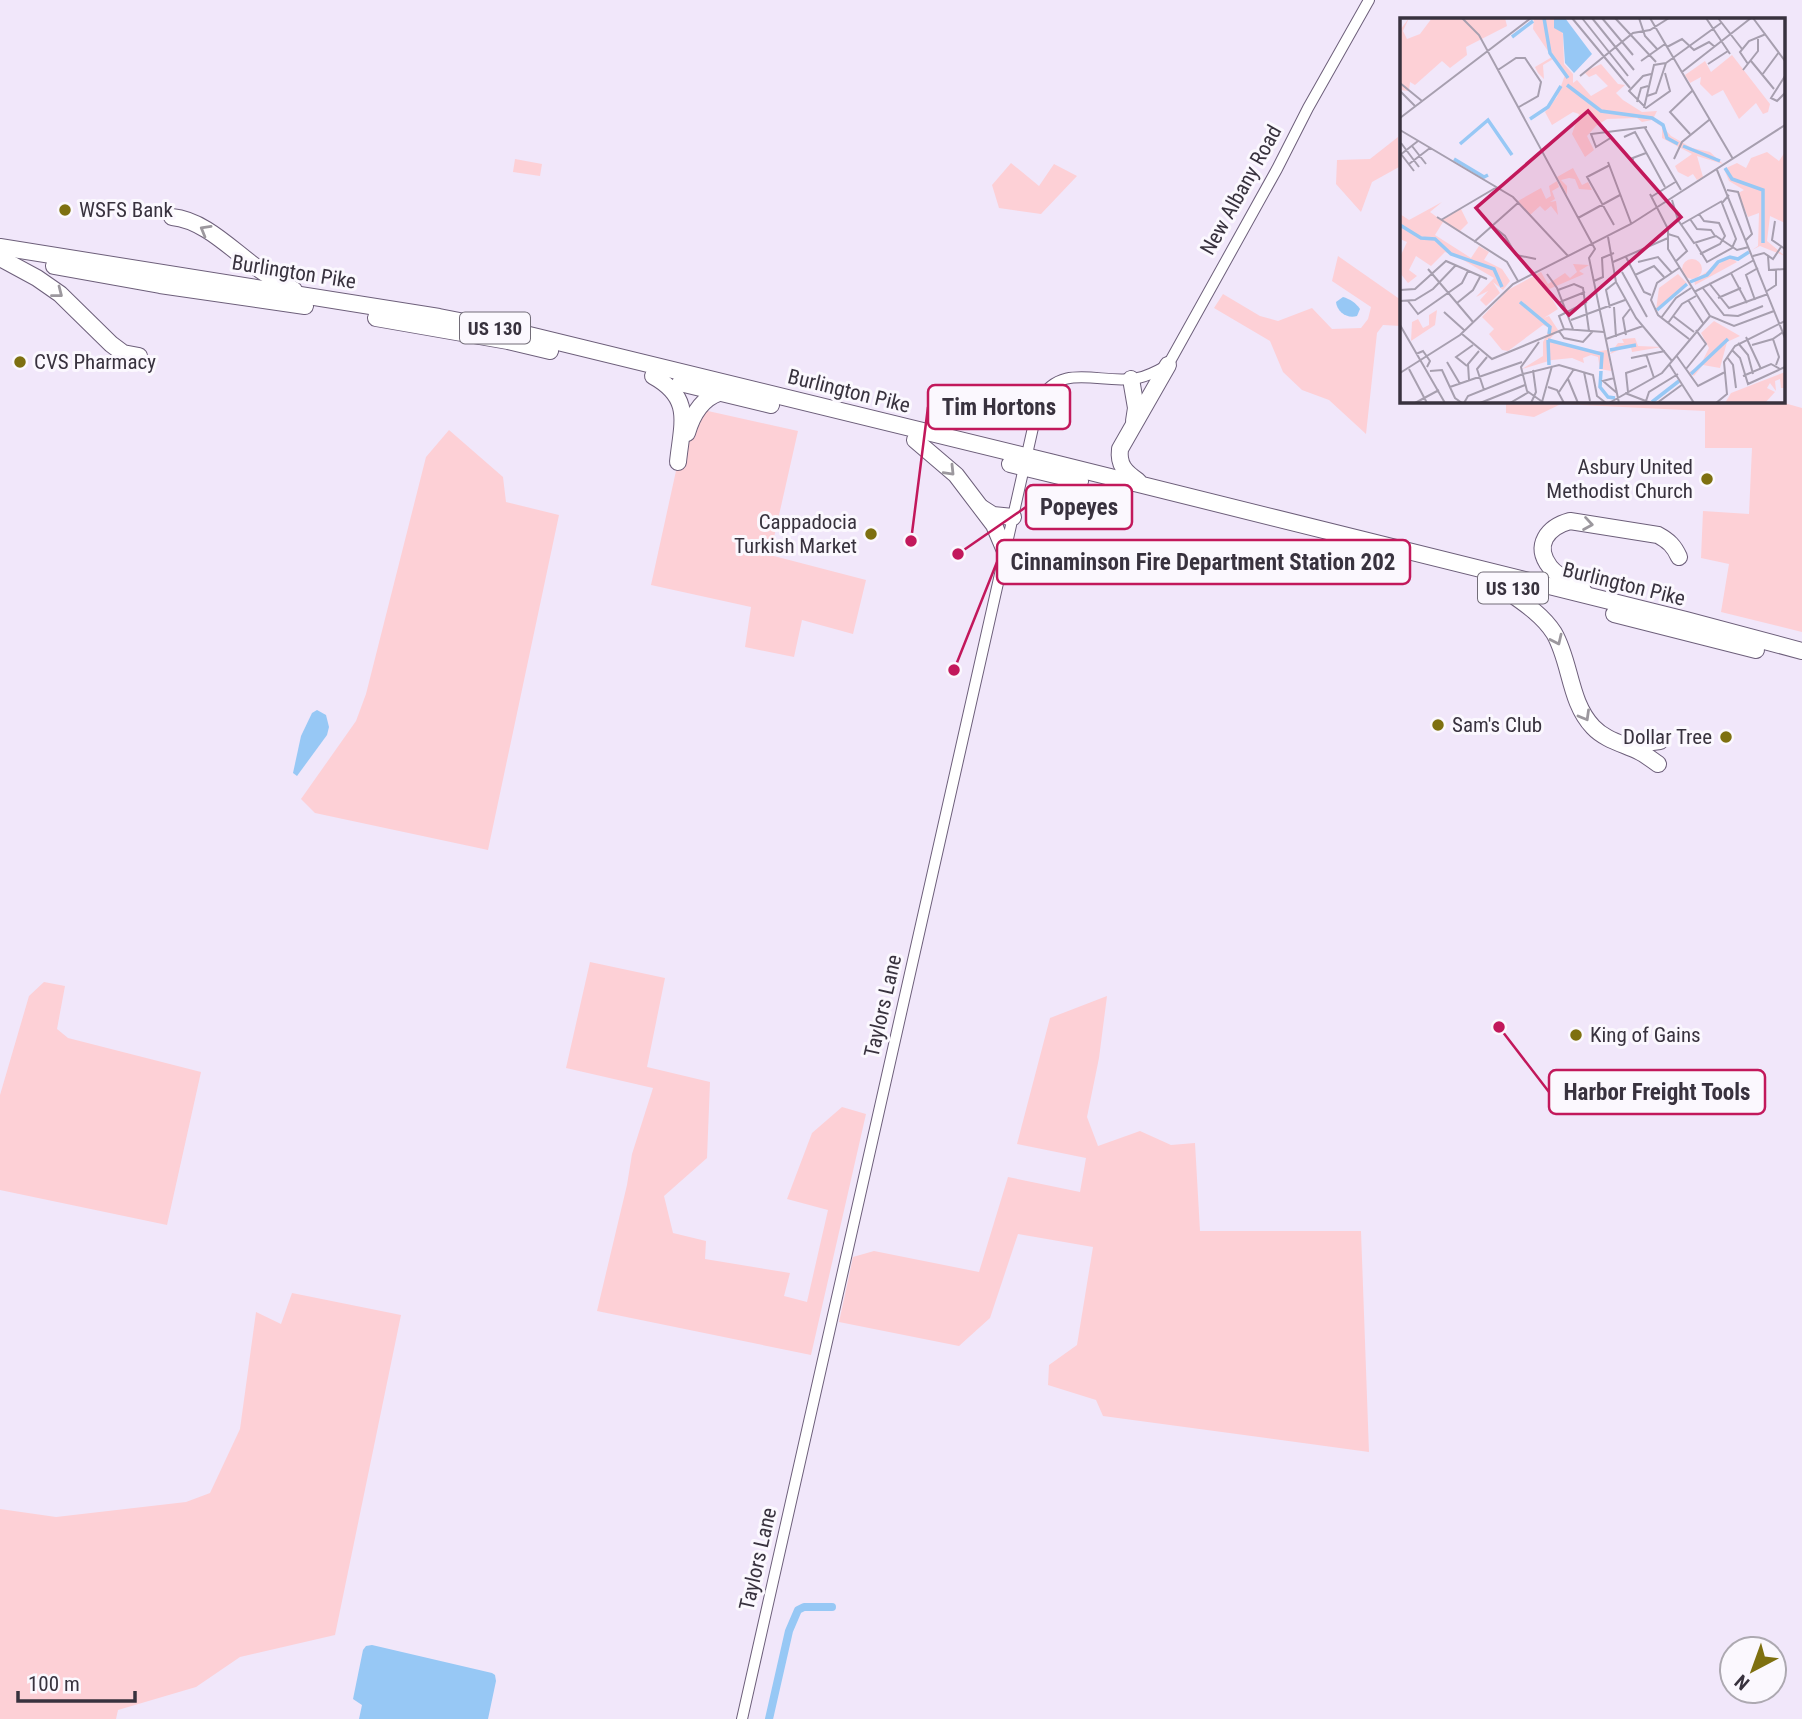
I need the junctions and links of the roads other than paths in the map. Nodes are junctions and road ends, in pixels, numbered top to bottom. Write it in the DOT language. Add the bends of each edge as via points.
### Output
graph roads {
  1 [pos="1369,0"];
  2 [pos="172,217"];
  3 [pos="0,247"];
  4 [pos="0,258"];
  5 [pos="302,295"];
  6 [pos="139,356"];
  7 [pos="1168,365"];
  8 [pos="653,376"];
  9 [pos="1131,379"];
  10 [pos="719,393"];
  11 [pos="1133,424"];
  12 [pos="915,440"];
  13 [pos="1025,462"];
  14 [pos="1142,485"];
  15 [pos="980,507"];
  16 [pos="1013,517"];
  17 [pos="1005,551"];
  18 [pos="1679,557"];
  19 [pos="1497,584"];
  20 [pos="1600,600"];
  21 [pos="1802,651"];
  22 [pos="1802,662"];
  23 [pos="1660,741"];
  24 [pos="1620,744"];
  25 [pos="1658,764"];
  26 [pos="742,1719"];
  1 -- 7 [label="street, New Albany Road"];
  5 -- 2 [label="highway, one-way" via="205,229"];
  3 -- 5 [label="highway, Burlington Pike / US 130"];
  4 -- 6 [label="highway, one-way" via="60,294 123,353"];
  4 -- 8 [label="highway, Burlington Pike / US 130" via="508,341"];
  5 -- 13 [label="highway, Burlington Pike / US 130" via="522,333"];
  7 -- 9 [label="street"];
  7 -- 11 [label="highway"];
  8 -- 10 [label="highway, Burlington Pike / US 130"];
  8 -- 10 [label="highway" via="670,386 682,405 678,463 693,416"];
  9 -- 11 [label="highway" via="1136,408"];
  9 -- 13 [label="street, Taylors Lane" via="1071,377 1045,389"];
  10 -- 12 [label="highway, Burlington Pike / US 130"];
  11 -- 14 [label="highway" via="1119,458 1122,467"];
  12 -- 13 [label="highway, Burlington Pike / US 130"];
  12 -- 15 [label="highway, one-way" via="946,466"];
  13 -- 14 [label="highway, Burlington Pike / US 130"];
  13 -- 16 [label="street, Taylors Lane"];
  13 -- 19 [label="highway, Burlington Pike / US 130"];
  14 -- 20 [label="highway, Burlington Pike / US 130"];
  15 -- 16 [label="highway"];
  15 -- 17 [label="highway"];
  16 -- 17 [label="street, Taylors Lane"];
  17 -- 26 [label="street, Taylors Lane"];
  20 -- 18 [label="highway, one-way" via="1550,568 1543,545 1546,534 1557,525 1570,521 1658,535 1670,541"];
  19 -- 22 [label="highway, Burlington Pike / US 130"];
  19 -- 24 [label="highway, one-way" via="1553,630 1585,718 1594,730"];
  20 -- 21 [label="highway, Burlington Pike / US 130"];
  23 -- 24 [label="highway"];
  24 -- 25 [label="highway"];
}
